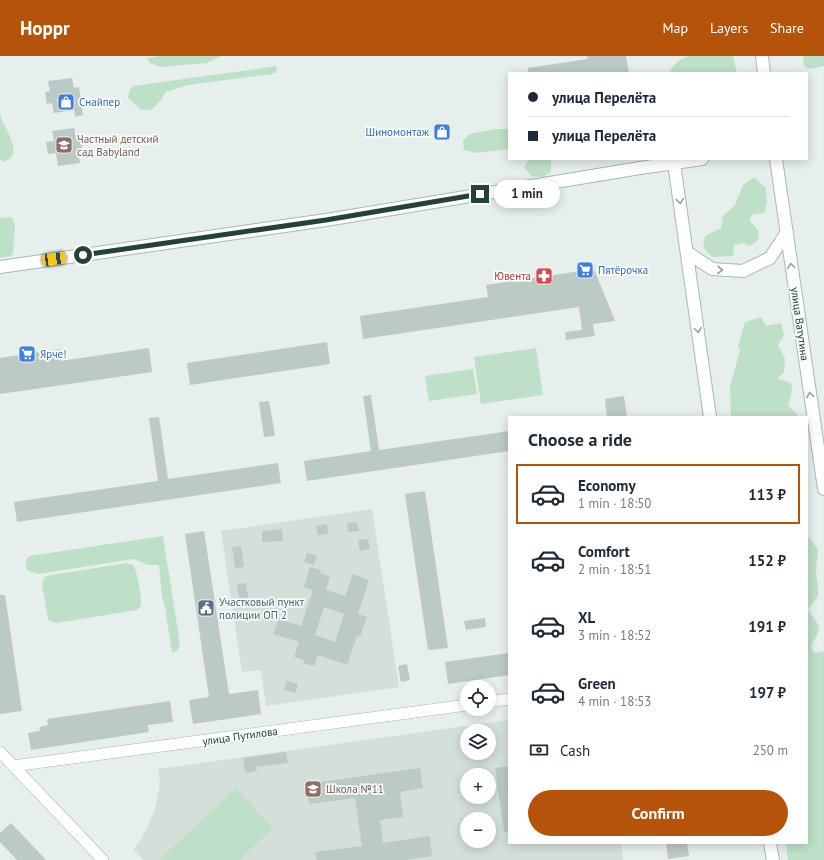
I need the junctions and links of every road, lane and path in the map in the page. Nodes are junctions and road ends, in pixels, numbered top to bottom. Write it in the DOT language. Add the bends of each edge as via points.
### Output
graph roads {
  1 [pos="762,56"];
  2 [pos="764,72"];
  3 [pos="695,160"];
  4 [pos="776,160"];
  5 [pos="674,163"];
  6 [pos="787,232"];
  7 [pos="687,252"];
  8 [pos="0,267"];
  9 [pos="710,416"];
  10 [pos="824,489"];
  11 [pos="508,699"];
  12 [pos="496,701"];
  13 [pos="460,706"];
  14 [pos="0,752"];
  15 [pos="13,766"];
  16 [pos="770,844"];
  17 [pos="103,860"];
  18 [pos="773,860"];
  1 -- 2 [label="main road"];
  3 -- 5 [label="main road"];
  4 -- 6 [label="main road, улица Ватутина"];
  5 -- 7 [label="main road, one-way"];
  5 -- 8 [label="main road" via="326,220"];
  7 -- 6 [label="main road, one-way" via="712,269 743,271 770,258"];
  10 -- 6 [label="main road, улица Ватутина, one-way"];
  7 -- 9 [label="main road, one-way"];
  11 -- 12 [label="street"];
  13 -- 15 [label="street, улица Путилова"];
  14 -- 15 [label="street"];
  15 -- 17 [label="street"];
  16 -- 18 [label="main road"];
}
